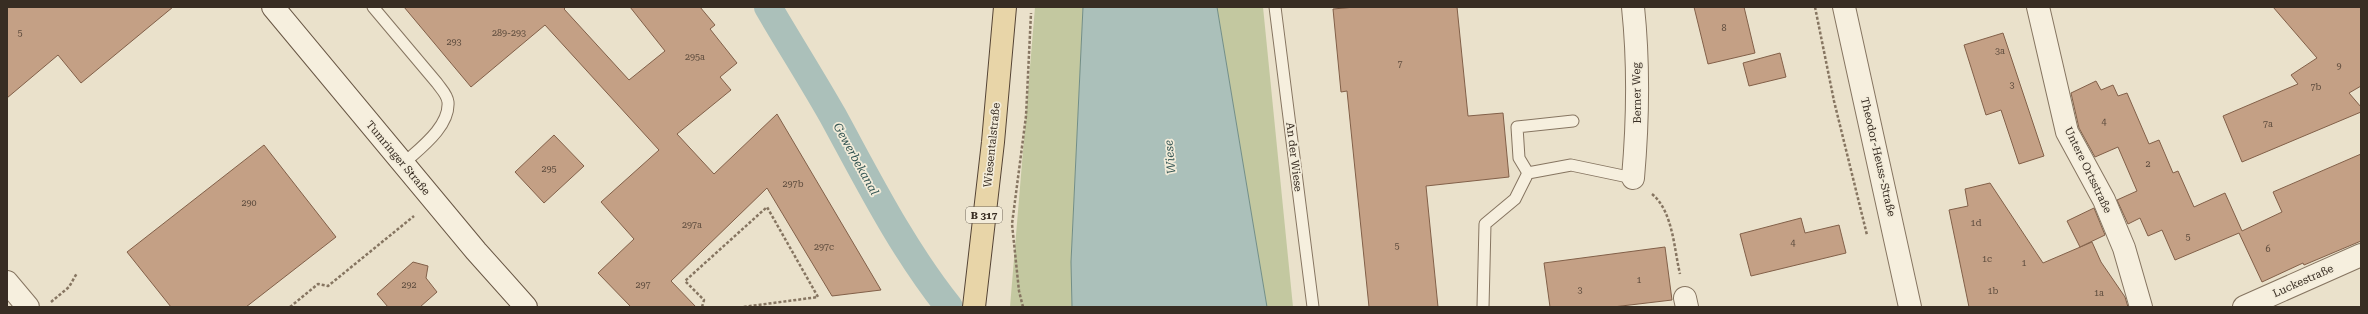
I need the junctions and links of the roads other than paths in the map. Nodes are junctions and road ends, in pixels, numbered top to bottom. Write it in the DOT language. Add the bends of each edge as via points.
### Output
graph roads {
  1 [pos="273,7"];
  2 [pos="373,7"];
  3 [pos="1004,7"];
  4 [pos="1275,7"];
  5 [pos="1633,7"];
  6 [pos="1844,7"];
  7 [pos="2038,7"];
  8 [pos="1573,121"];
  9 [pos="403,164"];
  10 [pos="1528,173"];
  11 [pos="1634,178"];
  12 [pos="2361,255"];
  13 [pos="7,282"];
  14 [pos="975,298"];
  15 [pos="28,307"];
  16 [pos="526,307"];
  17 [pos="1313,307"];
  18 [pos="1483,307"];
  19 [pos="1910,307"];
  20 [pos="2141,307"];
  21 [pos="2244,307"];
  1 -- 9 [label="street, Tumringer Straße"];
  2 -- 9 [label="lane" via="437,83 448,102 441,124"];
  3 -- 14 [label="main road, Wiesentalstraße / B 317" via="993,142"];
  4 -- 17 [label="lane, An der Wiese"];
  5 -- 11 [label="street, Berner Weg" via="1638,122"];
  6 -- 19 [label="street, Theodor-Heuss-Straße"];
  7 -- 20 [label="street, Untere Ortsstraße" via="2067,132 2104,200 2122,241"];
  8 -- 10 [label="lane" via="1517,127 1519,158"];
  9 -- 16 [label="street, Tumringer Straße"];
  10 -- 11 [label="lane" via="1571,165"];
  10 -- 18 [label="lane" via="1515,199 1485,224"];
  12 -- 21 [label="street, Luckestraße"];
  13 -- 15 [label="street"];
}
